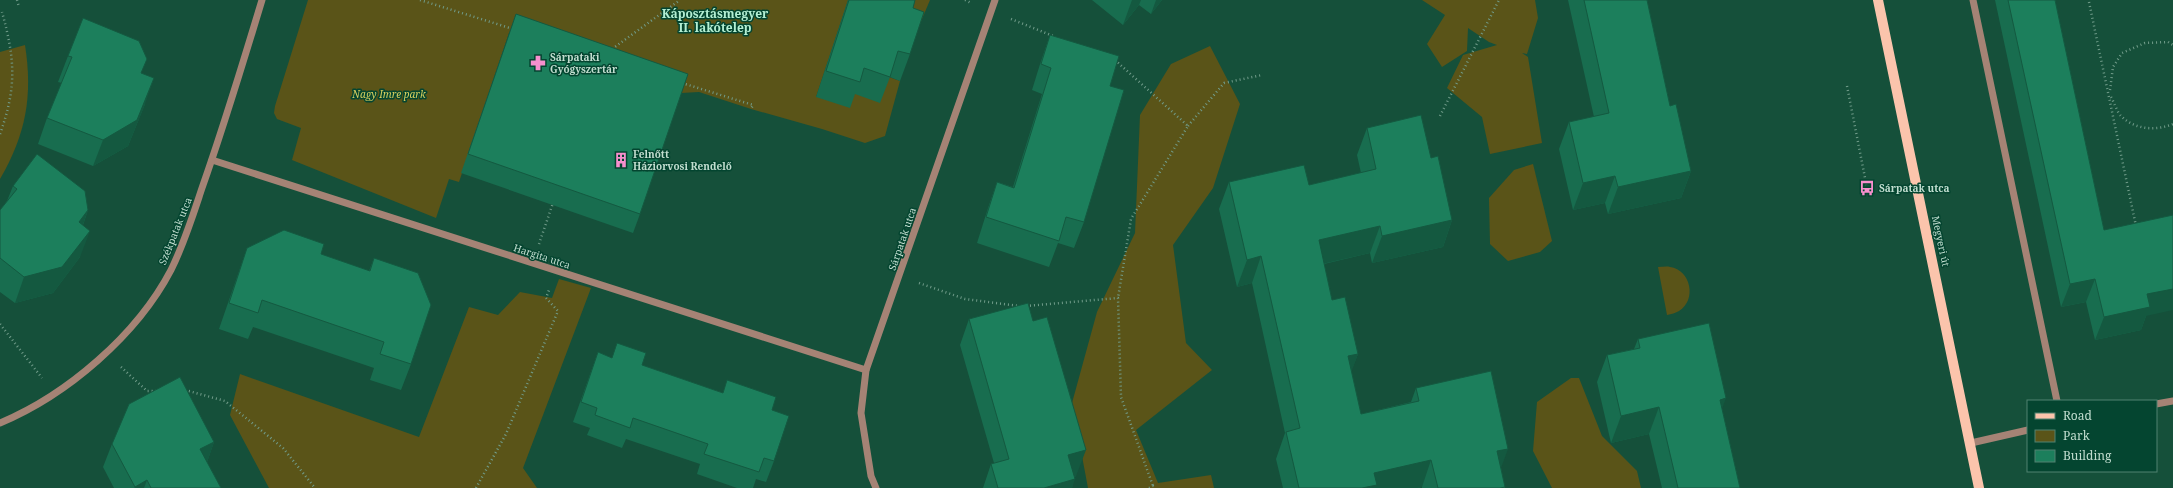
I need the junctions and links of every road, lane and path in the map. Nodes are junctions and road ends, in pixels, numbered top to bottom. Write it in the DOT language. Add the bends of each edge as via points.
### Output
graph roads {
  1 [pos="17,0"];
  2 [pos="262,0"];
  3 [pos="420,0"];
  4 [pos="680,0"];
  5 [pos="995,0"];
  6 [pos="1499,0"];
  7 [pos="1878,0"];
  8 [pos="1973,0"];
  9 [pos="2089,2"];
  10 [pos="19,7"];
  11 [pos="2,12"];
  12 [pos="991,12"];
  13 [pos="518,31"];
  14 [pos="1055,36"];
  15 [pos="2173,45"];
  16 [pos="607,52"];
  17 [pos="1111,59"];
  18 [pos="1262,75"];
  19 [pos="677,81"];
  20 [pos="1847,86"];
  21 [pos="2110,92"];
  22 [pos="751,110"];
  23 [pos="1440,116"];
  24 [pos="2173,124"];
  25 [pos="1188,126"];
  26 [pos="0,134"];
  27 [pos="212,160"];
  28 [pos="1867,188"];
  29 [pos="555,195"];
  30 [pos="2137,227"];
  31 [pos="533,263"];
  32 [pos="555,270"];
  33 [pos="900,277"];
  34 [pos="1118,298"];
  35 [pos="0,324"];
  36 [pos="106,354"];
  37 [pos="866,370"];
  38 [pos="179,388"];
  39 [pos="160,390"];
  40 [pos="54,394"];
  41 [pos="2056,400"];
  42 [pos="2173,401"];
  43 [pos="2157,404"];
  44 [pos="0,424"];
  45 [pos="2027,430"];
  46 [pos="1971,443"];
  47 [pos="1154,487"];
  48 [pos="315,488"];
  49 [pos="476,488"];
  50 [pos="876,488"];
  51 [pos="1149,488"];
  52 [pos="1979,488"];
  1 -- 10 [label="path"];
  2 -- 27 [label="street, Székpatak utca"];
  3 -- 13 [label="path"];
  4 -- 16 [label="path"];
  5 -- 12 [label="street, Sárpatak utca"];
  6 -- 23 [label="path"];
  7 -- 46 [label="main road, Megyeri út"];
  8 -- 41 [label="street"];
  9 -- 21 [label="path"];
  11 -- 26 [label="path" via="11,44 13,77 9,110"];
  12 -- 14 [label="path"];
  12 -- 33 [label="street, Sárpatak utca"];
  15 -- 21 [label="path" via="2168,42 2146,43 2122,53 2113,67"];
  17 -- 25 [label="path" via="1118,61"];
  18 -- 25 [label="path" via="1224,83"];
  19 -- 22 [label="path" via="753,105"];
  20 -- 28 [label="path"];
  21 -- 24 [label="path" via="2121,116 2141,128 2162,129"];
  21 -- 30 [label="path"];
  25 -- 34 [label="path" via="1131,219"];
  27 -- 31 [label="street, Hargita utca"];
  27 -- 36 [label="street, Székpatak utca" via="170,270 143,313"];
  29 -- 31 [label="path"];
  31 -- 32 [label="street, Hargita utca"];
  32 -- 37 [label="street, Hargita utca"];
  32 -- 49 [label="path" via="546,298 558,311 506,434"];
  33 -- 34 [label="path" via="965,299 1020,306"];
  33 -- 37 [label="street, Sárpatak utca"];
  34 -- 47 [label="path" via="1121,397"];
  35 -- 40 [label="path"];
  36 -- 39 [label="path" via="147,391"];
  36 -- 40 [label="street, Székpatak utca"];
  37 -- 50 [label="street, Sárpatak utca" via="861,413 871,476"];
  38 -- 48 [label="path" via="226,401 283,448"];
  40 -- 44 [label="street, Székpatak utca"];
  42 -- 43 [label="street"];
  45 -- 46 [label="street"];
  46 -- 52 [label="main road, Megyeri út"];
  47 -- 51 [label="path"];
}
